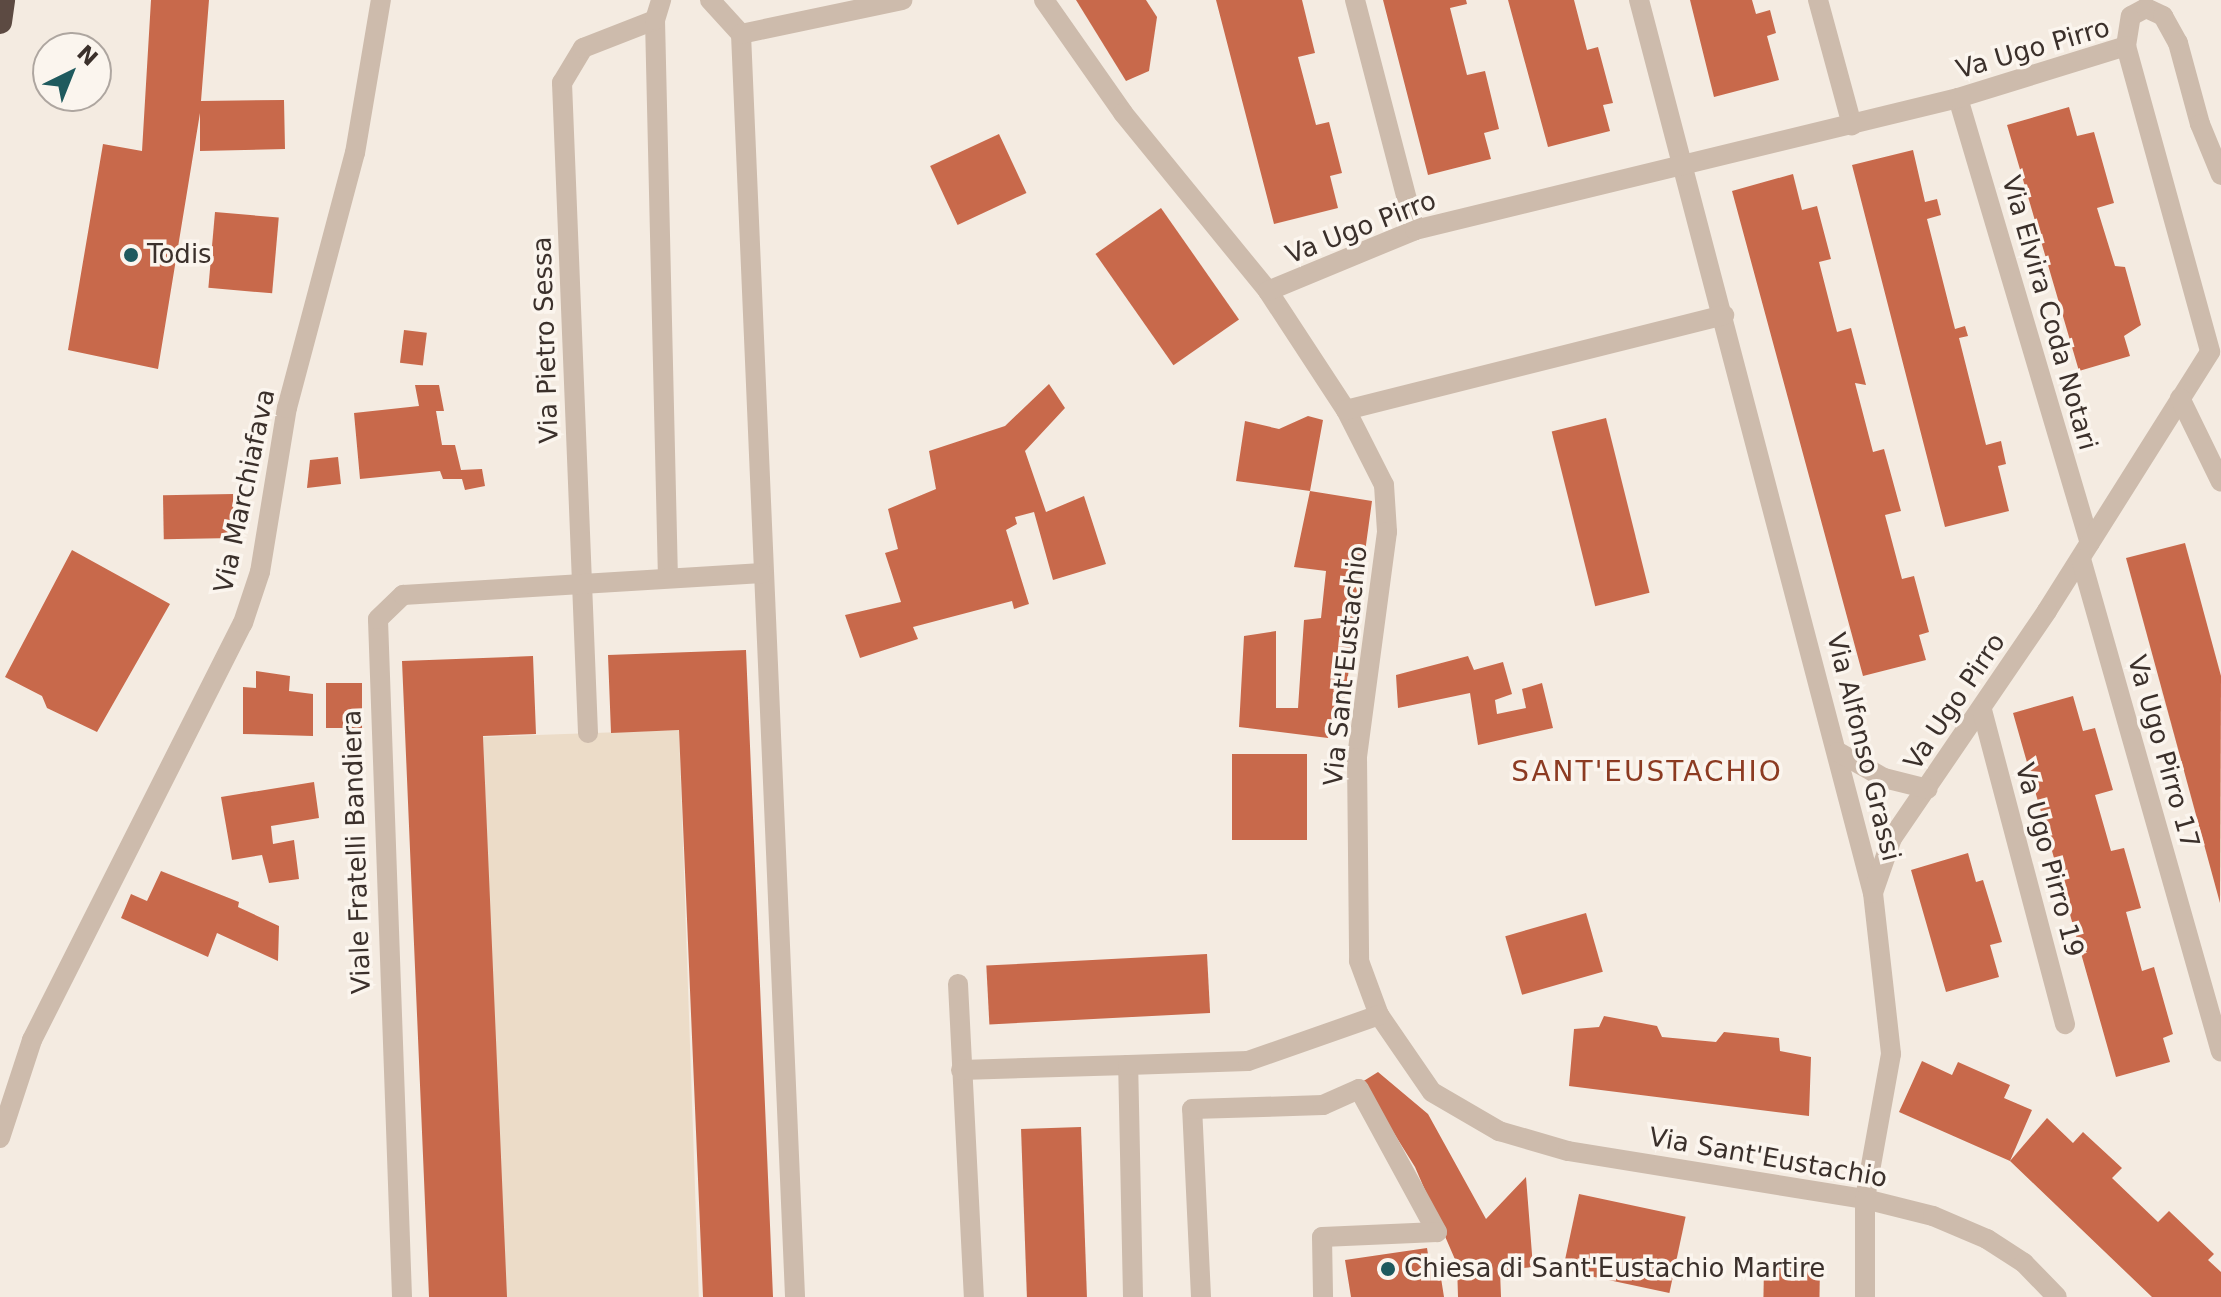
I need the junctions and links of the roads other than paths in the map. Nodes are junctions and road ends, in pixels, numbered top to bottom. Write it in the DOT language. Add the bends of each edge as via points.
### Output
graph roads {
  1 [pos="3,0"];
  2 [pos="381,0"];
  3 [pos="661,0"];
  4 [pos="710,0"];
  5 [pos="902,0"];
  6 [pos="1044,0"];
  7 [pos="1355,0"];
  8 [pos="1639,0"];
  9 [pos="1818,0"];
  10 [pos="655,20"];
  11 [pos="0,22"];
  12 [pos="741,34"];
  13 [pos="2126,46"];
  14 [pos="1958,98"];
  15 [pos="1852,125"];
  16 [pos="1683,164"];
  17 [pos="2221,175"];
  18 [pos="1415,230"];
  19 [pos="1268,291"];
  20 [pos="1724,315"];
  21 [pos="2215,360"];
  22 [pos="2180,398"];
  23 [pos="1346,410"];
  24 [pos="2221,482"];
  25 [pos="2085,551"];
  26 [pos="762,573"];
  27 [pos="668,578"];
  28 [pos="582,583"];
  29 [pos="1982,710"];
  30 [pos="588,733"];
  31 [pos="1838,752"];
  32 [pos="1928,789"];
  33 [pos="1873,893"];
  34 [pos="958,984"];
  35 [pos="1379,1015"];
  36 [pos="2065,1024"];
  37 [pos="2221,1052"];
  38 [pos="1128,1065"];
  39 [pos="961,1070"];
  40 [pos="0,1138"];
  41 [pos="1865,1199"];
  42 [pos="402,1297"];
  43 [pos="795,1297"];
  44 [pos="974,1297"];
  45 [pos="1133,1297"];
  46 [pos="1201,1297"];
  47 [pos="1323,1297"];
  48 [pos="1865,1297"];
  49 [pos="2057,1297"];
  1 -- 11 [label="highway"];
  2 -- 40 [label="street, Via Marchiafava" via="355,153 287,408 260,572 243,623 32,1040"];
  3 -- 10 [label="street"];
  4 -- 12 [label="street"];
  5 -- 12 [label="street"];
  6 -- 19 [label="street, Via Sant'Eustachio" via="1123,113"];
  7 -- 18 [label="street"];
  8 -- 16 [label="street, Via Alfonso Grassi"];
  9 -- 15 [label="street"];
  10 -- 27 [label="street"];
  10 -- 28 [label="street, Via Pietro Sessa" via="583,48 562,83"];
  12 -- 26 [label="street"];
  13 -- 14 [label="street, Va Ugo Pirro"];
  13 -- 17 [label="street" via="2131,16 2146,8 2163,16 2178,43 2200,124"];
  13 -- 21 [label="street, Va Ugo Pirro"];
  14 -- 15 [label="street, Va Ugo Pirro"];
  14 -- 25 [label="street, Via Elvira Coda Notari"];
  15 -- 16 [label="street, Va Ugo Pirro"];
  16 -- 18 [label="street, Va Ugo Pirro"];
  16 -- 20 [label="street, Via Alfonso Grassi"];
  18 -- 19 [label="street, Va Ugo Pirro"];
  19 -- 23 [label="street, Via Sant'Eustachio"];
  20 -- 23 [label="street"];
  20 -- 31 [label="street, Via Alfonso Grassi"];
  21 -- 22 [label="street, Va Ugo Pirro"];
  22 -- 24 [label="street"];
  22 -- 25 [label="street, Va Ugo Pirro"];
  23 -- 35 [label="street, Via Sant'Eustachio" via="1384,485 1386,516 1357,758 1359,961"];
  25 -- 29 [label="street, Va Ugo Pirro"];
  25 -- 37 [label="street, Va Ugo Pirro 17"];
  26 -- 27 [label="street, Viale Fratelli Bandiera"];
  26 -- 43 [label="street"];
  27 -- 28 [label="street, Viale Fratelli Bandiera"];
  28 -- 30 [label="street, Via Pietro Sessa"];
  28 -- 42 [label="street, Viale Fratelli Bandiera" via="403,595 378,619 375,662"];
  29 -- 32 [label="street, Va Ugo Pirro"];
  29 -- 36 [label="street, Va Ugo Pirro 19"];
  31 -- 32 [label="street" via="1884,778"];
  31 -- 33 [label="street, Via Alfonso Grassi"];
  32 -- 33 [label="street, Va Ugo Pirro" via="1892,838"];
  33 -- 41 [label="street, Via Alfonso Grassi" via="1891,1054"];
  34 -- 39 [label="street"];
  35 -- 38 [label="street" via="1248,1061"];
  35 -- 41 [label="street, Via Sant'Eustachio" via="1432,1092 1499,1131 1568,1151"];
  38 -- 39 [label="street"];
  38 -- 45 [label="street"];
  39 -- 44 [label="street"];
  41 -- 48 [label="street, Via Alfonso Grassi"];
  41 -- 49 [label="street, Via Sant'Eustachio" via="1933,1216 1987,1239 2024,1263"];
  46 -- 47 [label="street" via="1192,1109 1323,1105 1359,1089 1437,1232 1322,1237"];
}
